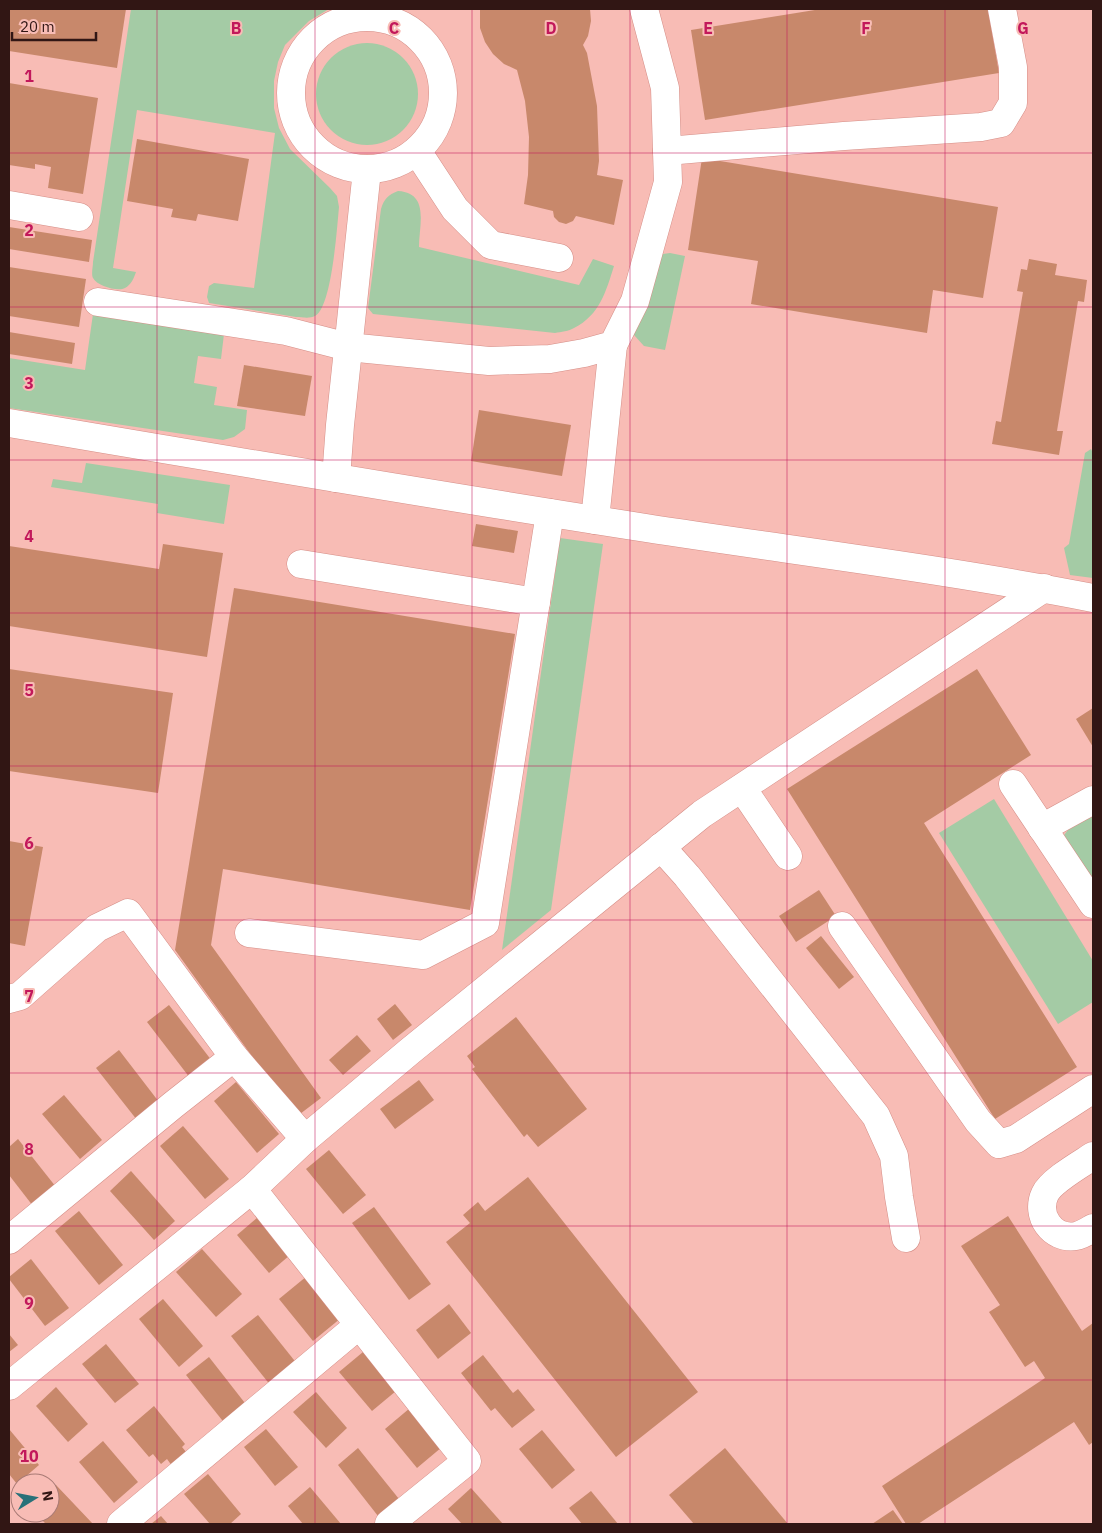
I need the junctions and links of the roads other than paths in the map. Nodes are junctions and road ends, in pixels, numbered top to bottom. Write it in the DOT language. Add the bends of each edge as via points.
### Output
graph roads {
  1 [pos="644,9"];
  2 [pos="1002,9"];
  3 [pos="386,14"];
  4 [pos="417,151"];
  5 [pos="668,151"];
  6 [pos="367,170"];
  7 [pos="9,205"];
  8 [pos="79,217"];
  9 [pos="559,258"];
  10 [pos="98,302"];
  11 [pos="613,344"];
  12 [pos="348,347"];
  13 [pos="9,424"];
  14 [pos="336,478"];
  15 [pos="550,513"];
  16 [pos="595,520"];
  17 [pos="301,564"];
  18 [pos="1044,588"];
  19 [pos="1093,598"];
  20 [pos="536,602"];
  21 [pos="1013,784"];
  22 [pos="742,788"];
  23 [pos="1093,800"];
  24 [pos="1042,828"];
  25 [pos="661,847"];
  26 [pos="788,856"];
  27 [pos="1093,904"];
  28 [pos="842,926"];
  29 [pos="249,933"];
  30 [pos="9,999"];
  31 [pos="234,1057"];
  32 [pos="1093,1089"];
  33 [pos="305,1139"];
  34 [pos="1093,1156"];
  35 [pos="252,1189"];
  36 [pos="1093,1228"];
  37 [pos="906,1238"];
  38 [pos="9,1240"];
  39 [pos="360,1325"];
  40 [pos="9,1386"];
  41 [pos="121,1524"];
  42 [pos="389,1524"];
  1 -- 5 [label="street" via="665,88"];
  2 -- 5 [label="street" via="1013,67 1013,103 1001,124"];
  3 -- 4 [label="street" via="418,37 439,67 443,103 430,137"];
  3 -- 6 [label="street" via="350,19 318,36 305,50 292,83 296,120 304,136 331,160"];
  4 -- 6 [label="street" via="385,168"];
  4 -- 9 [label="street" via="455,209 491,245"];
  5 -- 11 [label="street" via="668,182 635,301"];
  6 -- 12 [label="street"];
  7 -- 8 [label="street"];
  10 -- 12 [label="street" via="286,331"];
  11 -- 12 [label="street" via="550,359 489,361"];
  11 -- 16 [label="street"];
  12 -- 14 [label="street"];
  13 -- 14 [label="street"];
  14 -- 15 [label="street"];
  15 -- 16 [label="street"];
  15 -- 20 [label="street"];
  16 -- 18 [label="street"];
  17 -- 20 [label="street"];
  18 -- 19 [label="street"];
  18 -- 22 [label="street"];
  20 -- 29 [label="street" via="485,923 424,955"];
  21 -- 24 [label="street"];
  22 -- 25 [label="street" via="702,814"];
  22 -- 26 [label="street"];
  23 -- 24 [label="street"];
  24 -- 27 [label="street"];
  25 -- 33 [label="street"];
  25 -- 37 [label="street" via="876,1116 894,1156"];
  28 -- 32 [label="street" via="978,1121 999,1144 1016,1139"];
  30 -- 31 [label="street" via="20,996 97,928 128,912"];
  31 -- 33 [label="street"];
  31 -- 38 [label="street"];
  33 -- 35 [label="street"];
  34 -- 36 [label="street" via="1046,1192 1042,1214 1047,1225 1066,1236 1077,1236"];
  35 -- 39 [label="street"];
  35 -- 40 [label="street"];
  39 -- 41 [label="street"];
  39 -- 42 [label="street" via="467,1461"];
}
